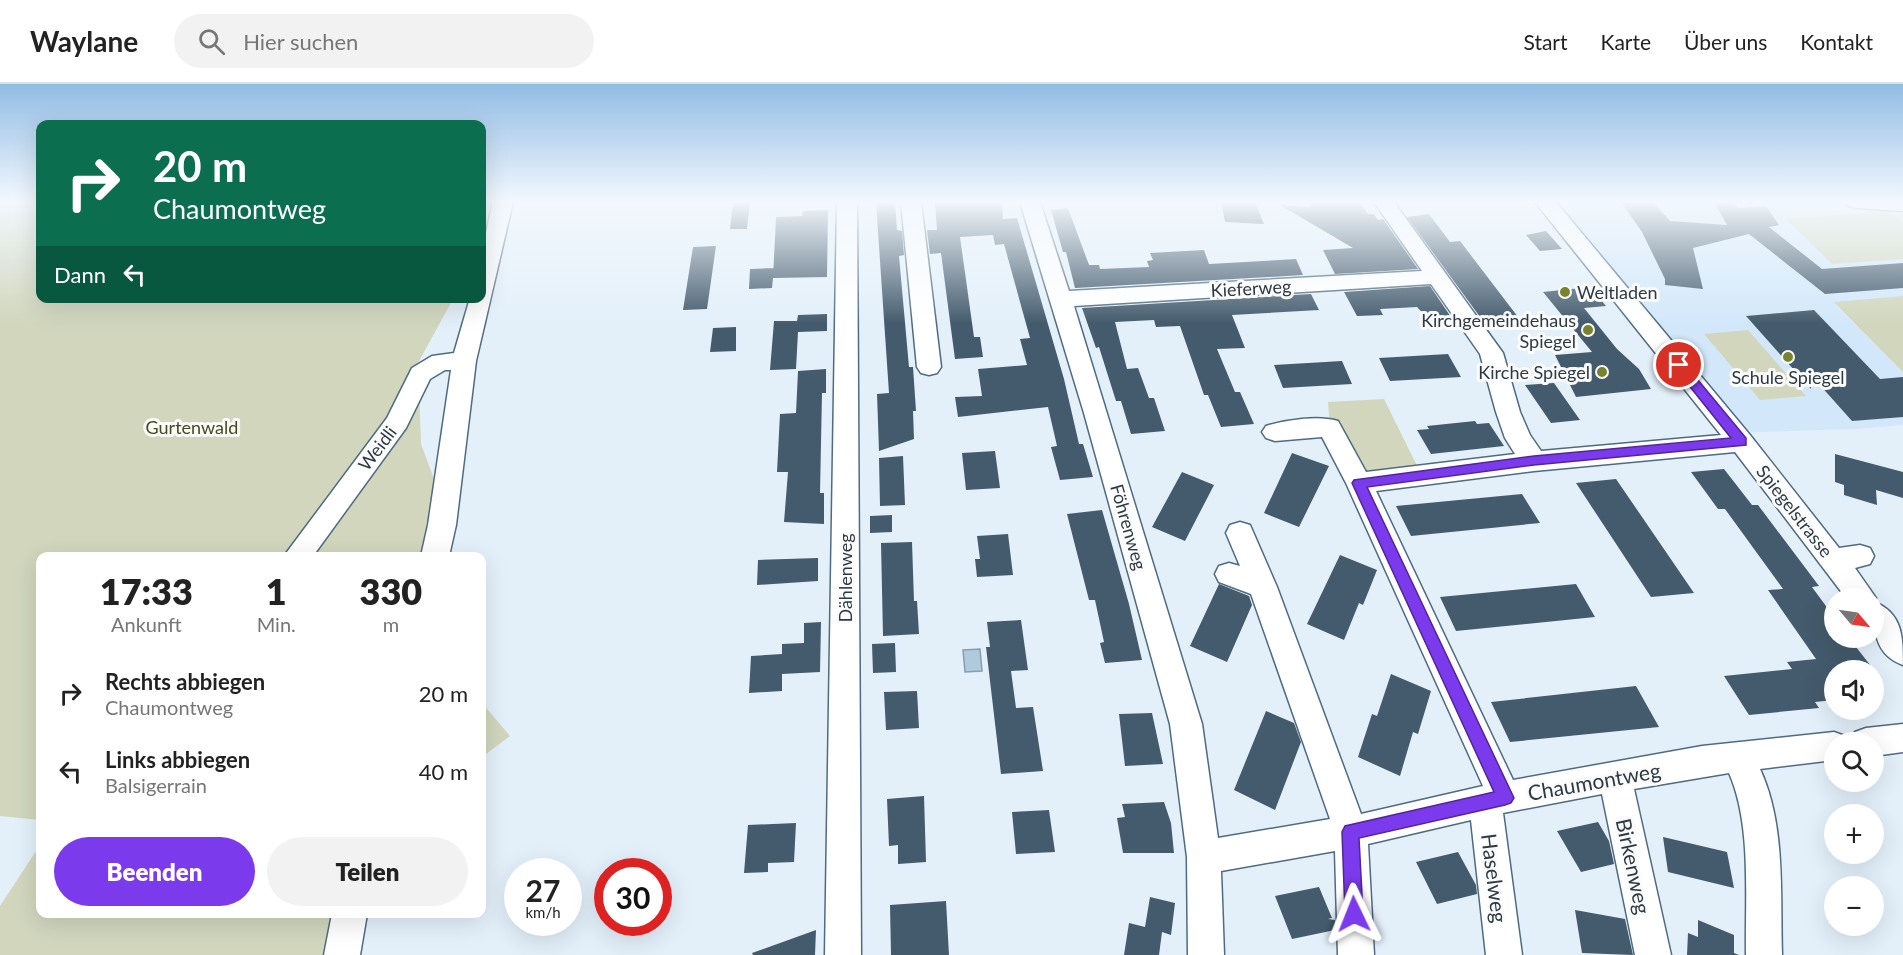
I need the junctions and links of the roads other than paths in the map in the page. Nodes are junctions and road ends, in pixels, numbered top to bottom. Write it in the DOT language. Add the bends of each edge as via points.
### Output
graph roads {
  1 [pos="494,243"];
  2 [pos="847,243"];
  3 [pos="915,243"];
  4 [pos="1043,243"];
  5 [pos="1414,243"];
  6 [pos="1581,243"];
  7 [pos="486,275"];
  8 [pos="1439,277"];
  9 [pos="1062,299"];
  10 [pos="479,303"];
  11 [pos="464,361"];
  12 [pos="929,367"];
  13 [pos="1275,432"];
  14 [pos="1741,442"];
  15 [pos="1534,460"];
  16 [pos="1359,483"];
  17 [pos="1240,533"];
  18 [pos="301,552"];
  19 [pos="436,552"];
  20 [pos="1860,556"];
  21 [pos="1833,560"];
  22 [pos="1229,574"];
  23 [pos="1263,587"];
  24 [pos="1854,588"];
  25 [pos="1884,627"];
  26 [pos="1903,652"];
  27 [pos="1903,738"];
  28 [pos="1884,740"];
  29 [pos="1824,747"];
  30 [pos="1739,758"];
  31 [pos="1616,777"];
  32 [pos="1495,799"];
  33 [pos="1351,832"];
  34 [pos="1204,857"];
  35 [pos="349,918"];
  36 [pos="342,955"];
  37 [pos="843,955"];
  38 [pos="1206,955"];
  39 [pos="1356,955"];
  40 [pos="1504,955"];
  41 [pos="1653,955"];
  42 [pos="1764,955"];
  1 -- 7 [label="street"];
  2 -- 37 [label="street, Dählenweg"];
  3 -- 12 [label="street"];
  4 -- 9 [label="street, Föhrenweg"];
  5 -- 8 [label="street"];
  6 -- 14 [label="street, Spiegelstrasse" via="1729,411"];
  8 -- 9 [label="street, Kieferweg"];
  8 -- 15 [label="street" via="1491,353 1518,438"];
  9 -- 34 [label="street, Föhrenweg" via="1186,724"];
  10 -- 11 [label="street"];
  11 -- 18 [label="street, Weidli" via="440,362 420,374 397,422"];
  11 -- 19 [label="street"];
  13 -- 16 [label="street, Haselweg" via="1329,427"];
  14 -- 15 [label="street"];
  14 -- 21 [label="street, Spiegelstrasse"];
  15 -- 16 [label="street"];
  16 -- 32 [label="street, Haselweg"];
  17 -- 23 [label="street"];
  20 -- 21 [label="street"];
  21 -- 24 [label="street, Spiegelstrasse"];
  22 -- 23 [label="street"];
  23 -- 33 [label="street"];
  25 -- 26 [label="street"];
  27 -- 28 [label="street"];
  29 -- 30 [label="street, Chaumontweg"];
  30 -- 31 [label="street, Chaumontweg"];
  30 -- 42 [label="street" via="1756,796"];
  31 -- 32 [label="street, Chaumontweg"];
  31 -- 41 [label="street, Birkenweg"];
  32 -- 33 [label="street, Chaumontweg"];
  32 -- 40 [label="street, Haselweg"];
  33 -- 34 [label="street, Chaumontweg"];
  33 -- 39 [label="street"];
  34 -- 38 [label="street"];
  35 -- 36 [label="street"];
}
